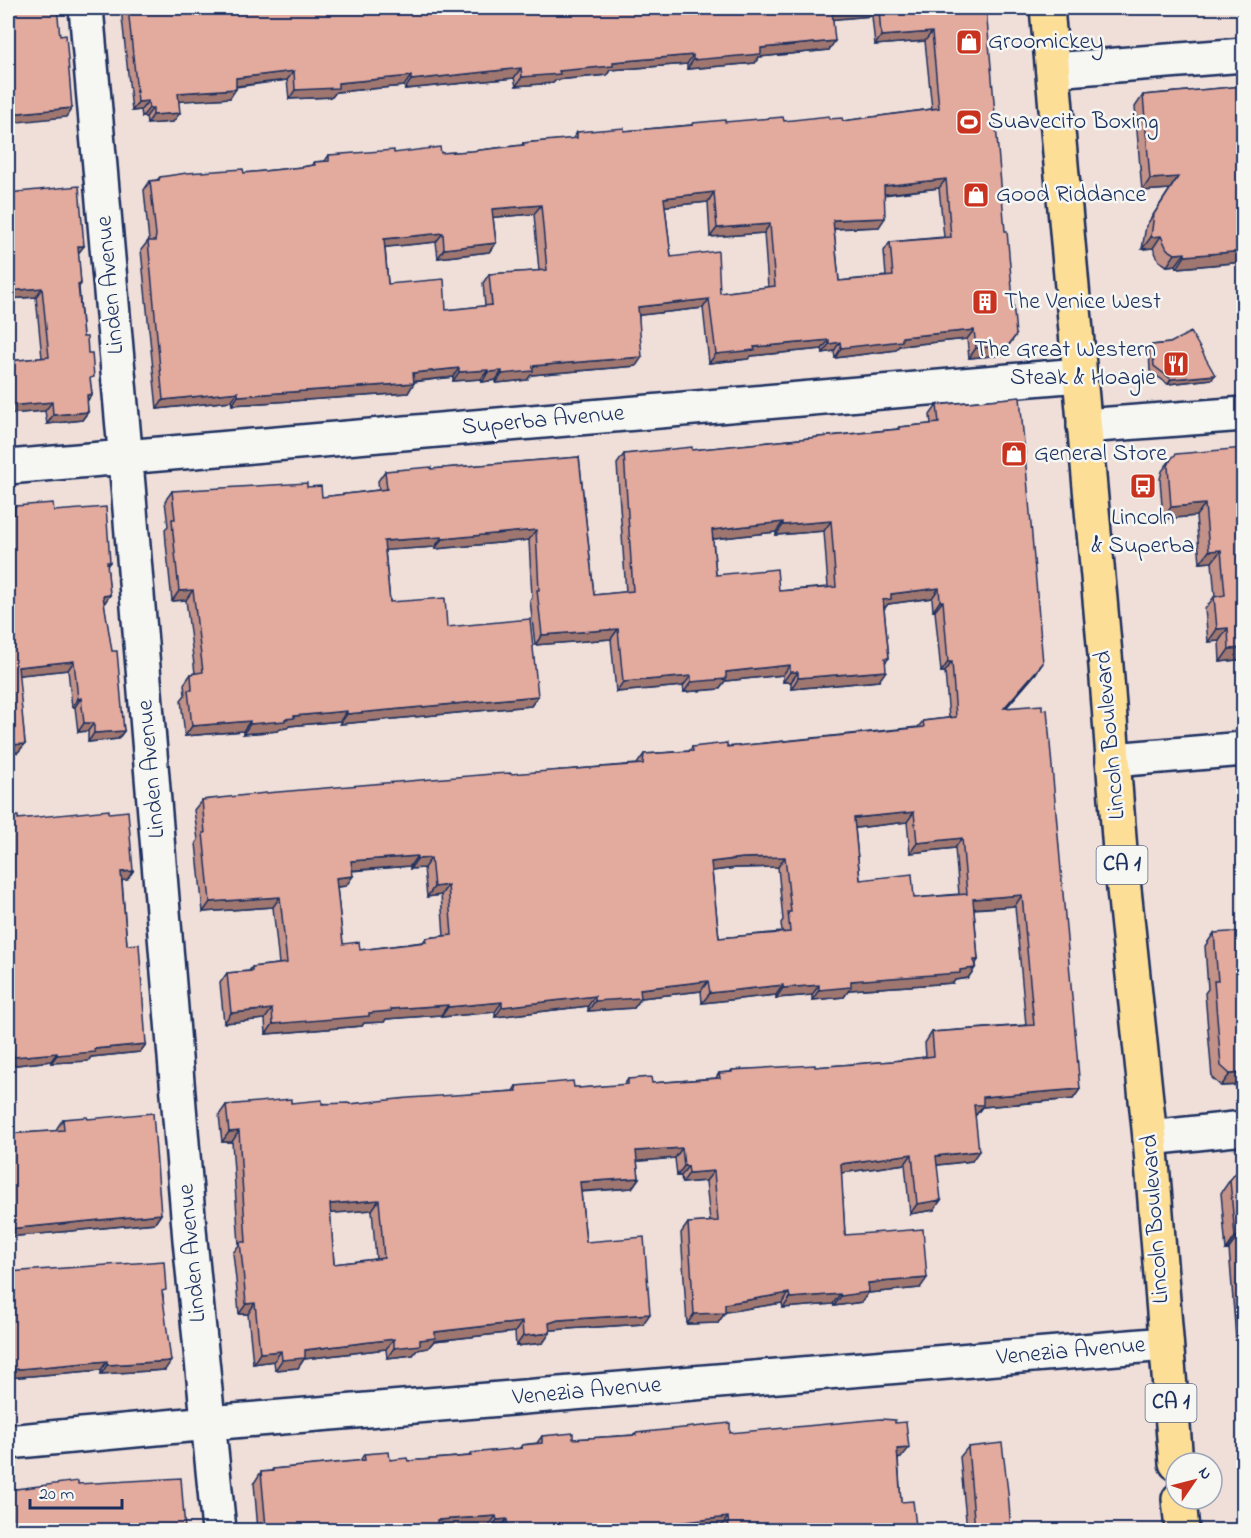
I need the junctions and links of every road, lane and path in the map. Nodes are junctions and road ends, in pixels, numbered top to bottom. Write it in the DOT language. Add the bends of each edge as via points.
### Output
graph roads {
  1 [pos="86,8"];
  2 [pos="1047,8"];
  3 [pos="1244,55"];
  4 [pos="1053,70"];
  5 [pos="1079,375"];
  6 [pos="1244,414"];
  7 [pos="1084,426"];
  8 [pos="126,456"];
  9 [pos="8,467"];
  10 [pos="1244,749"];
  11 [pos="1113,760"];
  12 [pos="1244,1128"];
  13 [pos="1150,1138"];
  14 [pos="1166,1344"];
  15 [pos="209,1423"];
  16 [pos="8,1442"];
  17 [pos="1175,1451"];
  18 [pos="1180,1511"];
  19 [pos="219,1530"];
  20 [pos="1182,1530"];
  1 -- 8 [label="street, Linden Avenue"];
  2 -- 4 [label="highway, Lincoln Boulevard / CA 1"];
  3 -- 4 [label="street"];
  4 -- 5 [label="highway, Lincoln Boulevard / CA 1"];
  5 -- 7 [label="highway, Lincoln Boulevard / CA 1"];
  5 -- 8 [label="street, Superba Avenue"];
  6 -- 7 [label="street"];
  7 -- 11 [label="highway, Lincoln Boulevard / CA 1"];
  8 -- 9 [label="street, Superba Avenue"];
  8 -- 15 [label="street, Linden Avenue" via="190,1240"];
  10 -- 11 [label="street"];
  11 -- 13 [label="highway, Lincoln Boulevard / CA 1"];
  12 -- 13 [label="street"];
  13 -- 14 [label="highway, Lincoln Boulevard / CA 1"];
  14 -- 15 [label="street, Venezia Avenue"];
  14 -- 17 [label="highway, Lincoln Boulevard / CA 1"];
  15 -- 16 [label="street, Venezia Avenue"];
  15 -- 19 [label="street, Linden Avenue"];
  18 -- 20 [label="highway"];
}
